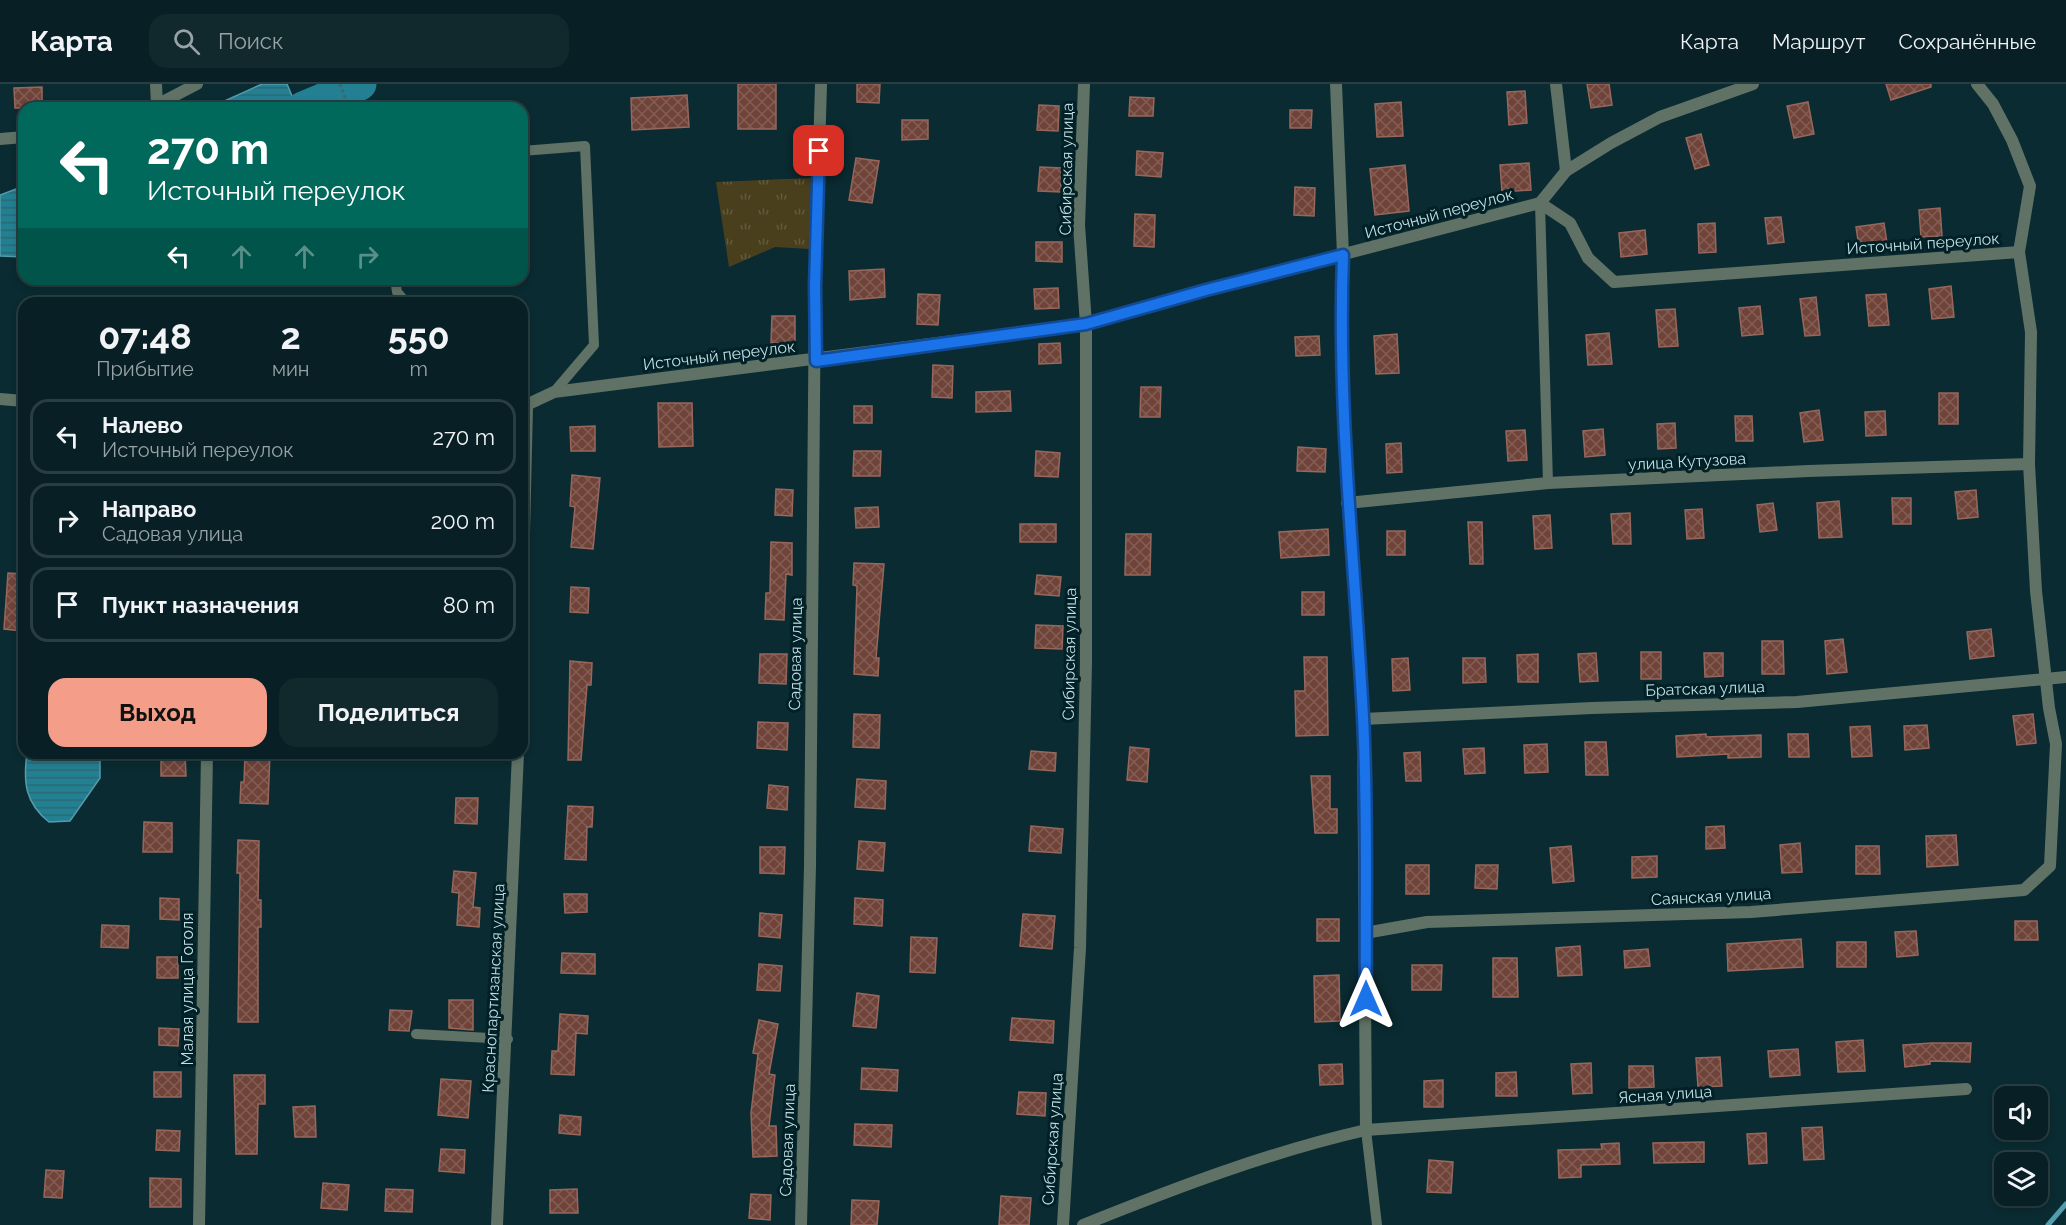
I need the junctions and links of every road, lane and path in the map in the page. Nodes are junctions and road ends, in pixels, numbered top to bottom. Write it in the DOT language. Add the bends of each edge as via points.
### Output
graph roads {
  1 [pos="156,84"];
  2 [pos="197,84"];
  3 [pos="340,84"];
  4 [pos="821,84"];
  5 [pos="1084,84"];
  6 [pos="1336,84"];
  7 [pos="1556,84"];
  8 [pos="1753,84"];
  9 [pos="1977,84"];
  10 [pos="154,102"];
  11 [pos="163,102"];
  12 [pos="347,102"];
  13 [pos="18,138"];
  14 [pos="0,139"];
  15 [pos="528,151"];
  16 [pos="1566,171"];
  17 [pos="1540,203"];
  18 [pos="2019,252"];
  19 [pos="1343,255"];
  20 [pos="1086,324"];
  21 [pos="816,361"];
  22 [pos="554,392"];
  23 [pos="0,399"];
  24 [pos="18,400"];
  25 [pos="528,405"];
  26 [pos="2030,464"];
  27 [pos="1548,483"];
  28 [pos="1347,503"];
  29 [pos="2066,677"];
  30 [pos="2046,679"];
  31 [pos="1363,719"];
  32 [pos="207,759"];
  33 [pos="518,759"];
  34 [pos="1365,933"];
  35 [pos="416,1034"];
  36 [pos="508,1039"];
  37 [pos="1966,1089"];
  38 [pos="1366,1130"];
  39 [pos="199,1225"];
  40 [pos="497,1225"];
  41 [pos="801,1225"];
  42 [pos="1063,1225"];
  43 [pos="1083,1225"];
  44 [pos="1377,1225"];
  1 -- 10 [label="street"];
  2 -- 11 [label="street"];
  3 -- 12 [label="path"];
  4 -- 21 [label="street, Садовая улица"];
  5 -- 20 [label="street, Сибирская улица" via="1079,225"];
  6 -- 19 [label="street"];
  7 -- 16 [label="street"];
  8 -- 16 [label="street" via="1660,117"];
  9 -- 18 [label="street" via="1994,104 2013,140 2030,186"];
  13 -- 14 [label="street"];
  15 -- 22 [label="lane" via="585,146 594,345"];
  16 -- 17 [label="street"];
  17 -- 18 [label="street, Источный переулок" via="1570,223 1588,258 1614,282"];
  17 -- 19 [label="street, Источный переулок"];
  17 -- 27 [label="lane"];
  18 -- 26 [label="street" via="2031,332"];
  19 -- 20 [label="street, Источный переулок"];
  19 -- 28 [label="street"];
  20 -- 21 [label="street, Источный переулок"];
  20 -- 42 [label="street, Сибирская улица" via="1086,663 1080,948"];
  21 -- 22 [label="street, Источный переулок"];
  21 -- 41 [label="street, Садовая улица"];
  22 -- 25 [label="street, Источный переулок"];
  23 -- 24 [label="street"];
  26 -- 27 [label="street, улица Кутузова"];
  26 -- 30 [label="street" via="2036,591"];
  27 -- 28 [label="street, улица Кутузова"];
  28 -- 31 [label="street"];
  29 -- 30 [label="street, Братская улица"];
  30 -- 31 [label="street, Братская улица" via="1797,702"];
  30 -- 34 [label="street, Саянская улица" via="2056,744 2050,866 2024,890 1751,912 1427,922"];
  31 -- 34 [label="street"];
  32 -- 39 [label="street, Малая улица Гоголя"];
  33 -- 36 [label="street, Краснопартизанская улица"];
  34 -- 38 [label="street"];
  35 -- 36 [label="lane"];
  36 -- 40 [label="street, Краснопартизанская улица"];
  37 -- 38 [label="street, Ясная улица"];
  38 -- 43 [label="street, Ясная улица" via="1163,1193"];
  38 -- 44 [label="lane"];
}
